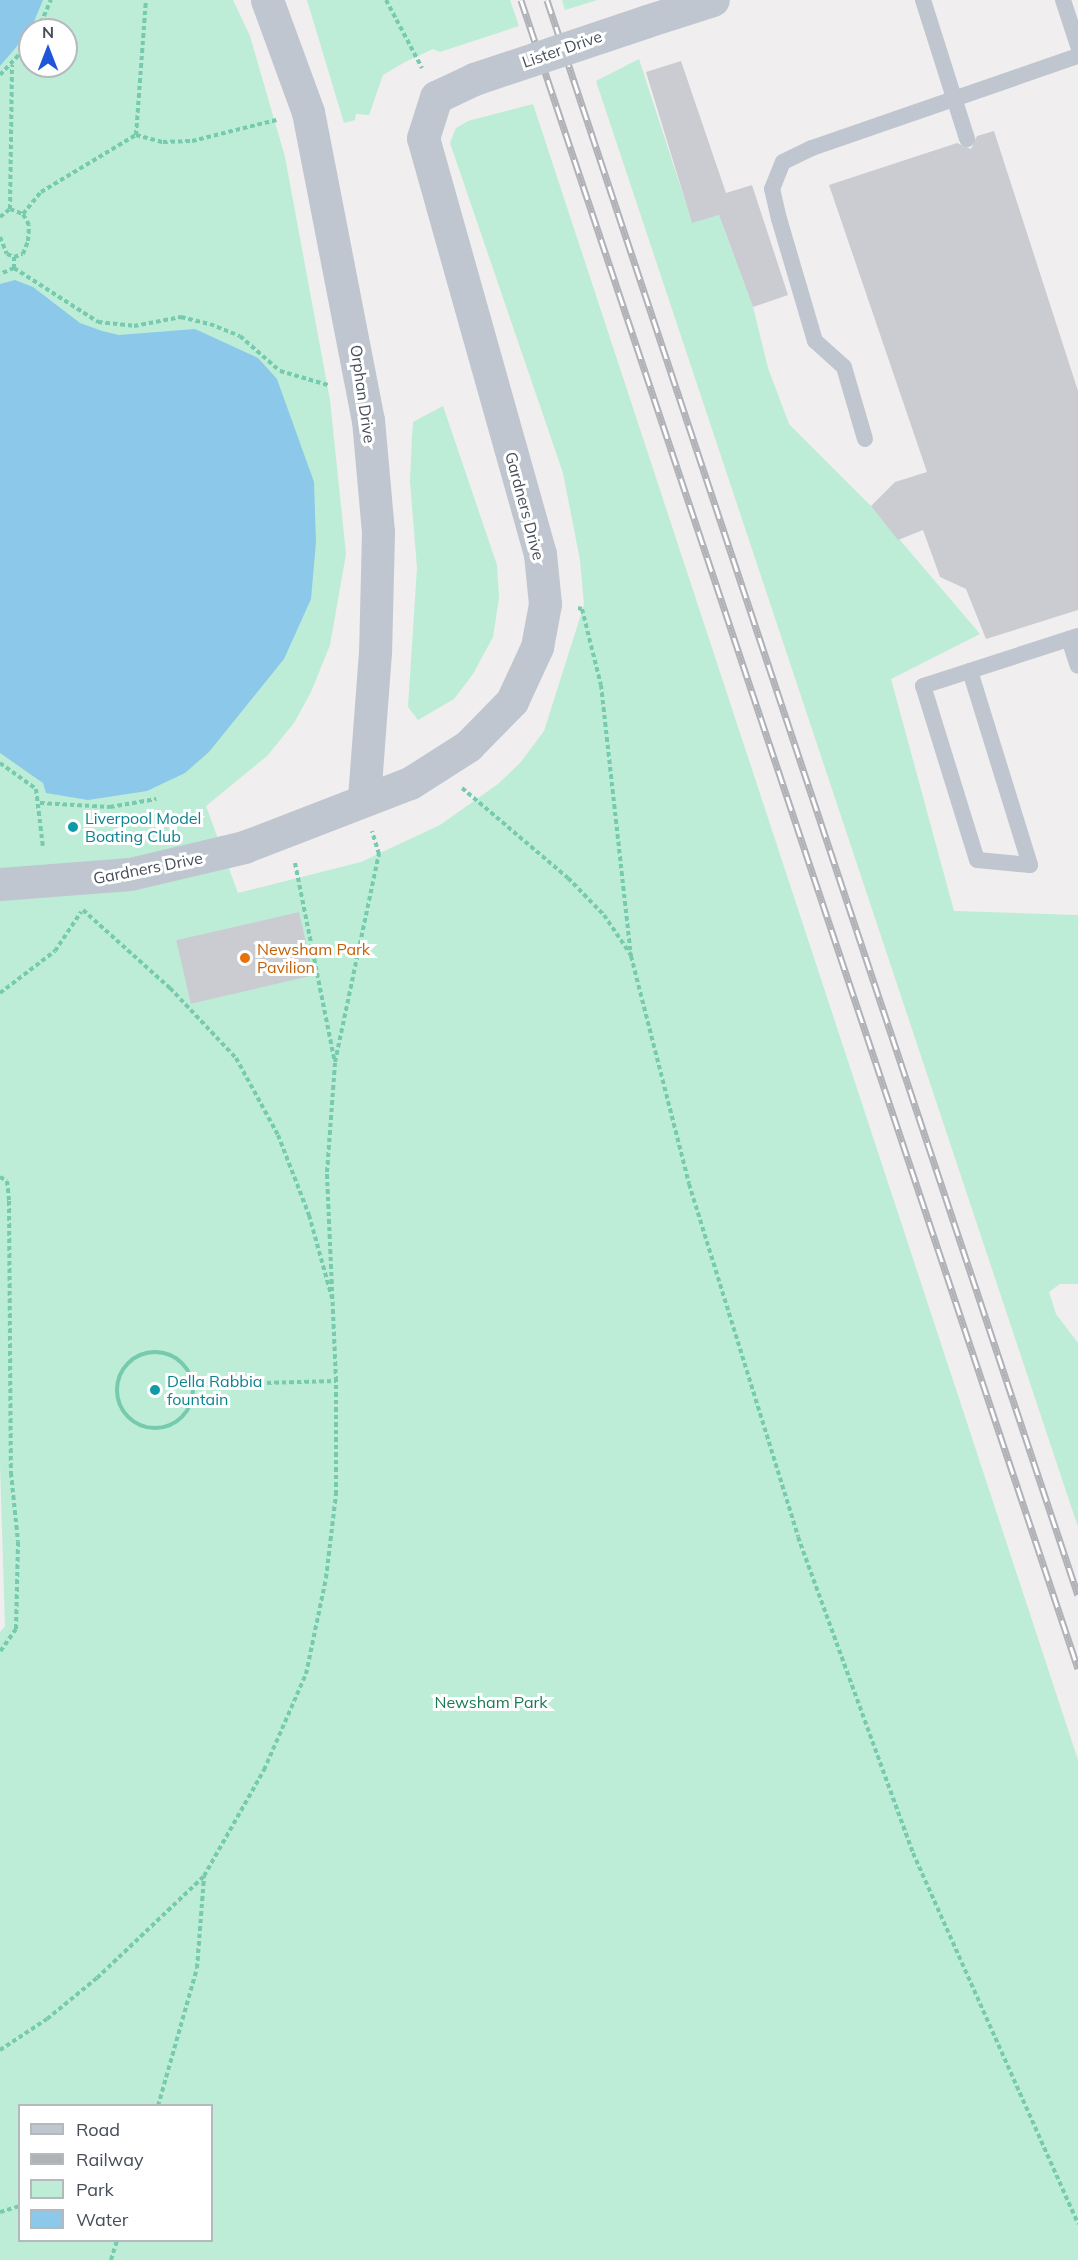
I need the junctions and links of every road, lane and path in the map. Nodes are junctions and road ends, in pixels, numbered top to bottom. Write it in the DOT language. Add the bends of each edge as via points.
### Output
graph roads {
  1 [pos="51,0"];
  2 [pos="146,0"];
  3 [pos="267,0"];
  4 [pos="386,0"];
  5 [pos="713,0"];
  6 [pos="923,0"];
  7 [pos="1063,0"];
  8 [pos="43,18"];
  9 [pos="1078,46"];
  10 [pos="1078,56"];
  11 [pos="18,58"];
  12 [pos="12,65"];
  13 [pos="0,75"];
  14 [pos="432,108"];
  15 [pos="308,112"];
  16 [pos="136,135"];
  17 [pos="968,139"];
  18 [pos="10,209"];
  19 [pos="22,213"];
  20 [pos="0,217"];
  21 [pos="0,237"];
  22 [pos="14,257"];
  23 [pos="14,268"];
  24 [pos="0,274"];
  25 [pos="362,383"];
  26 [pos="865,439"];
  27 [pos="545,603"];
  28 [pos="1073,637"];
  29 [pos="1078,666"];
  30 [pos="970,671"];
  31 [pos="0,762"];
  32 [pos="436,768"];
  33 [pos="156,799"];
  34 [pos="364,800"];
  35 [pos="40,803"];
  36 [pos="288,830"];
  37 [pos="44,882"];
  38 [pos="0,884"];
  39 [pos="82,895"];
  40 [pos="631,956"];
  41 [pos="0,993"];
  42 [pos="335,1062"];
  43 [pos="0,1177"];
  44 [pos="334,1306"];
  45 [pos="336,1381"];
  46 [pos="192,1385"];
  47 [pos="0,1652"];
  48 [pos="204,1876"];
  49 [pos="0,2050"];
  50 [pos="159,2104"];
  51 [pos="18,2207"];
  52 [pos="0,2212"];
  53 [pos="1078,2224"];
  54 [pos="117,2242"];
  55 [pos="111,2260"];
  1 -- 8 [label="path"];
  2 -- 16 [label="path"];
  3 -- 15 [label="street, Orphan Drive"];
  4 -- 14 [label="path"];
  5 -- 14 [label="street, Lister Drive, bridge" via="474,79"];
  6 -- 17 [label="lane, bridge"];
  7 -- 9 [label="lane"];
  10 -- 26 [label="lane" via="812,148 783,162 772,189 778,219 815,341 844,367"];
  11 -- 12 [label="path"];
  12 -- 13 [label="path"];
  12 -- 18 [label="path"];
  14 -- 27 [label="street, Gardners Drive" via="423,138 540,554"];
  15 -- 16 [label="path" via="192,141 163,142"];
  15 -- 25 [label="street, Orphan Drive"];
  16 -- 19 [label="path" via="41,192"];
  18 -- 19 [label="path"];
  18 -- 20 [label="path"];
  19 -- 22 [label="path" via="29,225 28,241 23,254"];
  21 -- 22 [label="path" via="7,254"];
  22 -- 23 [label="path"];
  23 -- 24 [label="path"];
  23 -- 25 [label="path" via="98,322 134,326 181,317 240,336 280,371 327,386"];
  25 -- 34 [label="street, Orphan Drive" via="378,532 375,652"];
  27 -- 32 [label="street, Gardners Drive" via="537,647 512,701 468,746"];
  27 -- 40 [label="path" via="582,609 591,641 601,685"];
  28 -- 29 [label="lane"];
  28 -- 30 [label="lane"];
  30 -- 30 [label="lane" via="923,686 976,860 1030,865"];
  31 -- 35 [label="path" via="36,789"];
  32 -- 34 [label="street, Gardners Drive" via="410,783"];
  32 -- 40 [label="path" via="568,878 604,915"];
  33 -- 35 [label="path" via="110,807"];
  34 -- 36 [label="street, Gardners Drive"];
  34 -- 42 [label="path" via="379,854"];
  35 -- 37 [label="path"];
  36 -- 39 [label="street, Gardners Drive"];
  36 -- 42 [label="path"];
  37 -- 38 [label="street, Gardners Drive"];
  37 -- 39 [label="street, Gardners Drive"];
  39 -- 41 [label="path" via="55,951"];
  39 -- 44 [label="path" via="236,1058 285,1155 309,1215"];
  40 -- 53 [label="path" via="689,1184 798,1536 913,1853"];
  42 -- 44 [label="path" via="327,1172"];
  43 -- 47 [label="path" via="7,1181 9,1201 11,1473 18,1542 16,1629"];
  44 -- 45 [label="path"];
  45 -- 46 [label="path"];
  45 -- 48 [label="path" via="336,1494 326,1578 306,1674 264,1770"];
  46 -- 46 [label="path" via="188,1408 181,1418 158,1428 134,1422 118,1402 119,1377 134,1359 146,1354 158,1353 180,1362"];
  48 -- 49 [label="path" via="97,1977 47,2019"];
  48 -- 50 [label="path" via="197,1968"];
  51 -- 52 [label="path"];
  54 -- 55 [label="path"];
}
